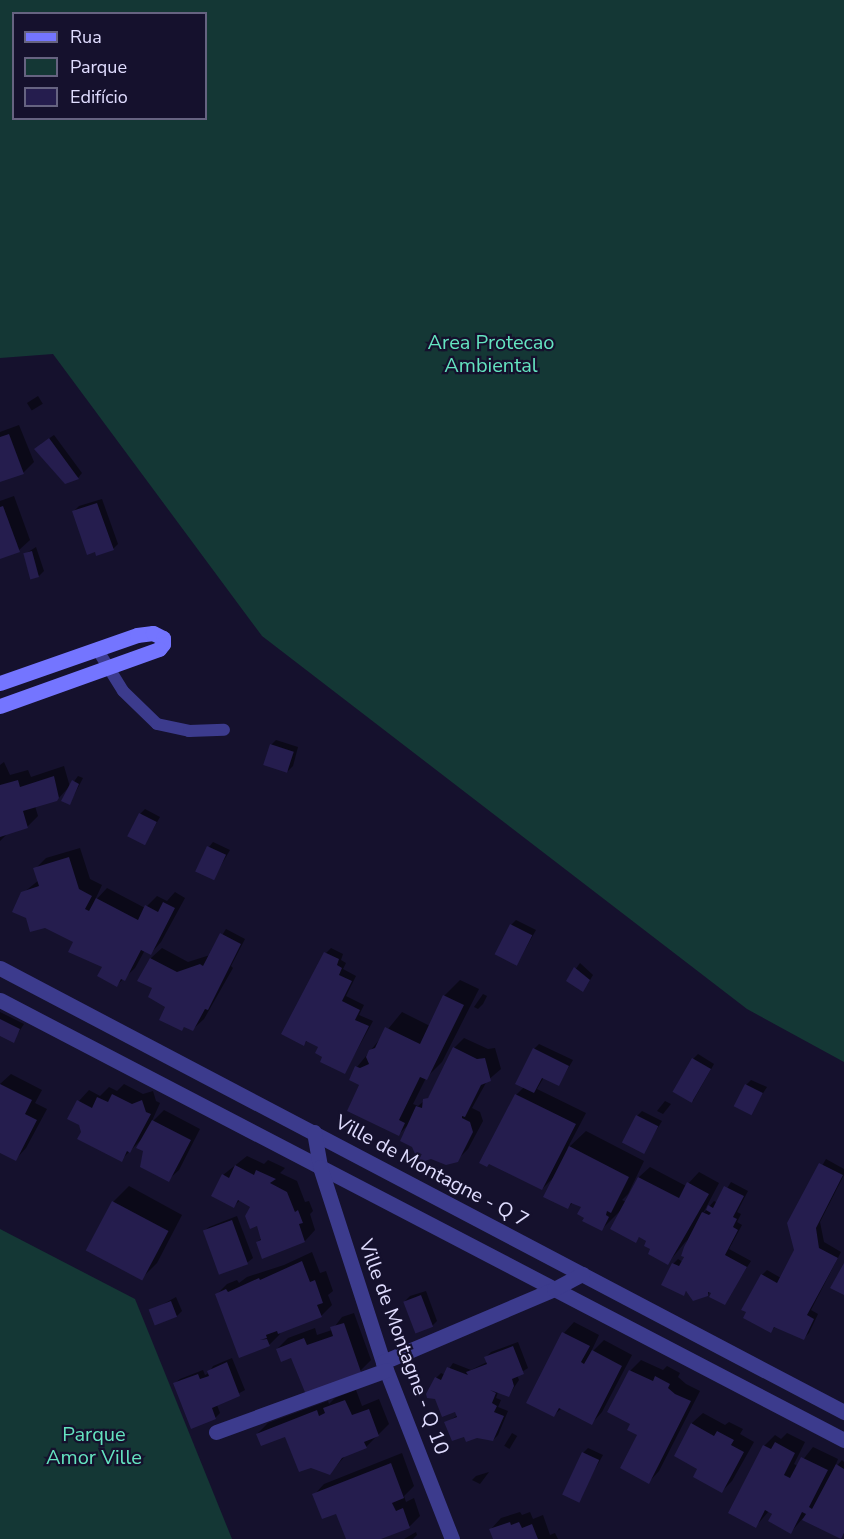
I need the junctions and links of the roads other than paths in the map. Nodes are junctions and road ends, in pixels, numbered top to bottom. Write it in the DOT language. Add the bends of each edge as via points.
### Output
graph roads {
  1 [pos="97,649"];
  2 [pos="107,669"];
  3 [pos="0,683"];
  4 [pos="0,706"];
  5 [pos="224,730"];
  6 [pos="0,968"];
  7 [pos="0,1000"];
  8 [pos="314,1132"];
  9 [pos="320,1167"];
  10 [pos="582,1274"];
  11 [pos="554,1289"];
  12 [pos="385,1366"];
  13 [pos="844,1412"];
  14 [pos="216,1432"];
  15 [pos="844,1440"];
  16 [pos="452,1539"];
  1 -- 2 [label="lane"];
  1 -- 2 [label="street" via="153,633 164,642 159,649"];
  1 -- 3 [label="street"];
  2 -- 4 [label="street"];
  2 -- 5 [label="lane" via="157,724 189,731"];
  6 -- 8 [label="street, Ville de Montagne - Q 7"];
  7 -- 9 [label="street"];
  8 -- 9 [label="street, Ville de Montagne - Q 10"];
  8 -- 10 [label="street, Ville de Montagne - Q 7"];
  9 -- 11 [label="street"];
  9 -- 12 [label="street, Ville de Montagne - Q 10"];
  10 -- 11 [label="street"];
  10 -- 13 [label="street, Ville de Montagne - Q 7"];
  11 -- 12 [label="street"];
  11 -- 15 [label="street"];
  12 -- 14 [label="street"];
  12 -- 16 [label="street, Ville de Montagne - Q 10"];
}
